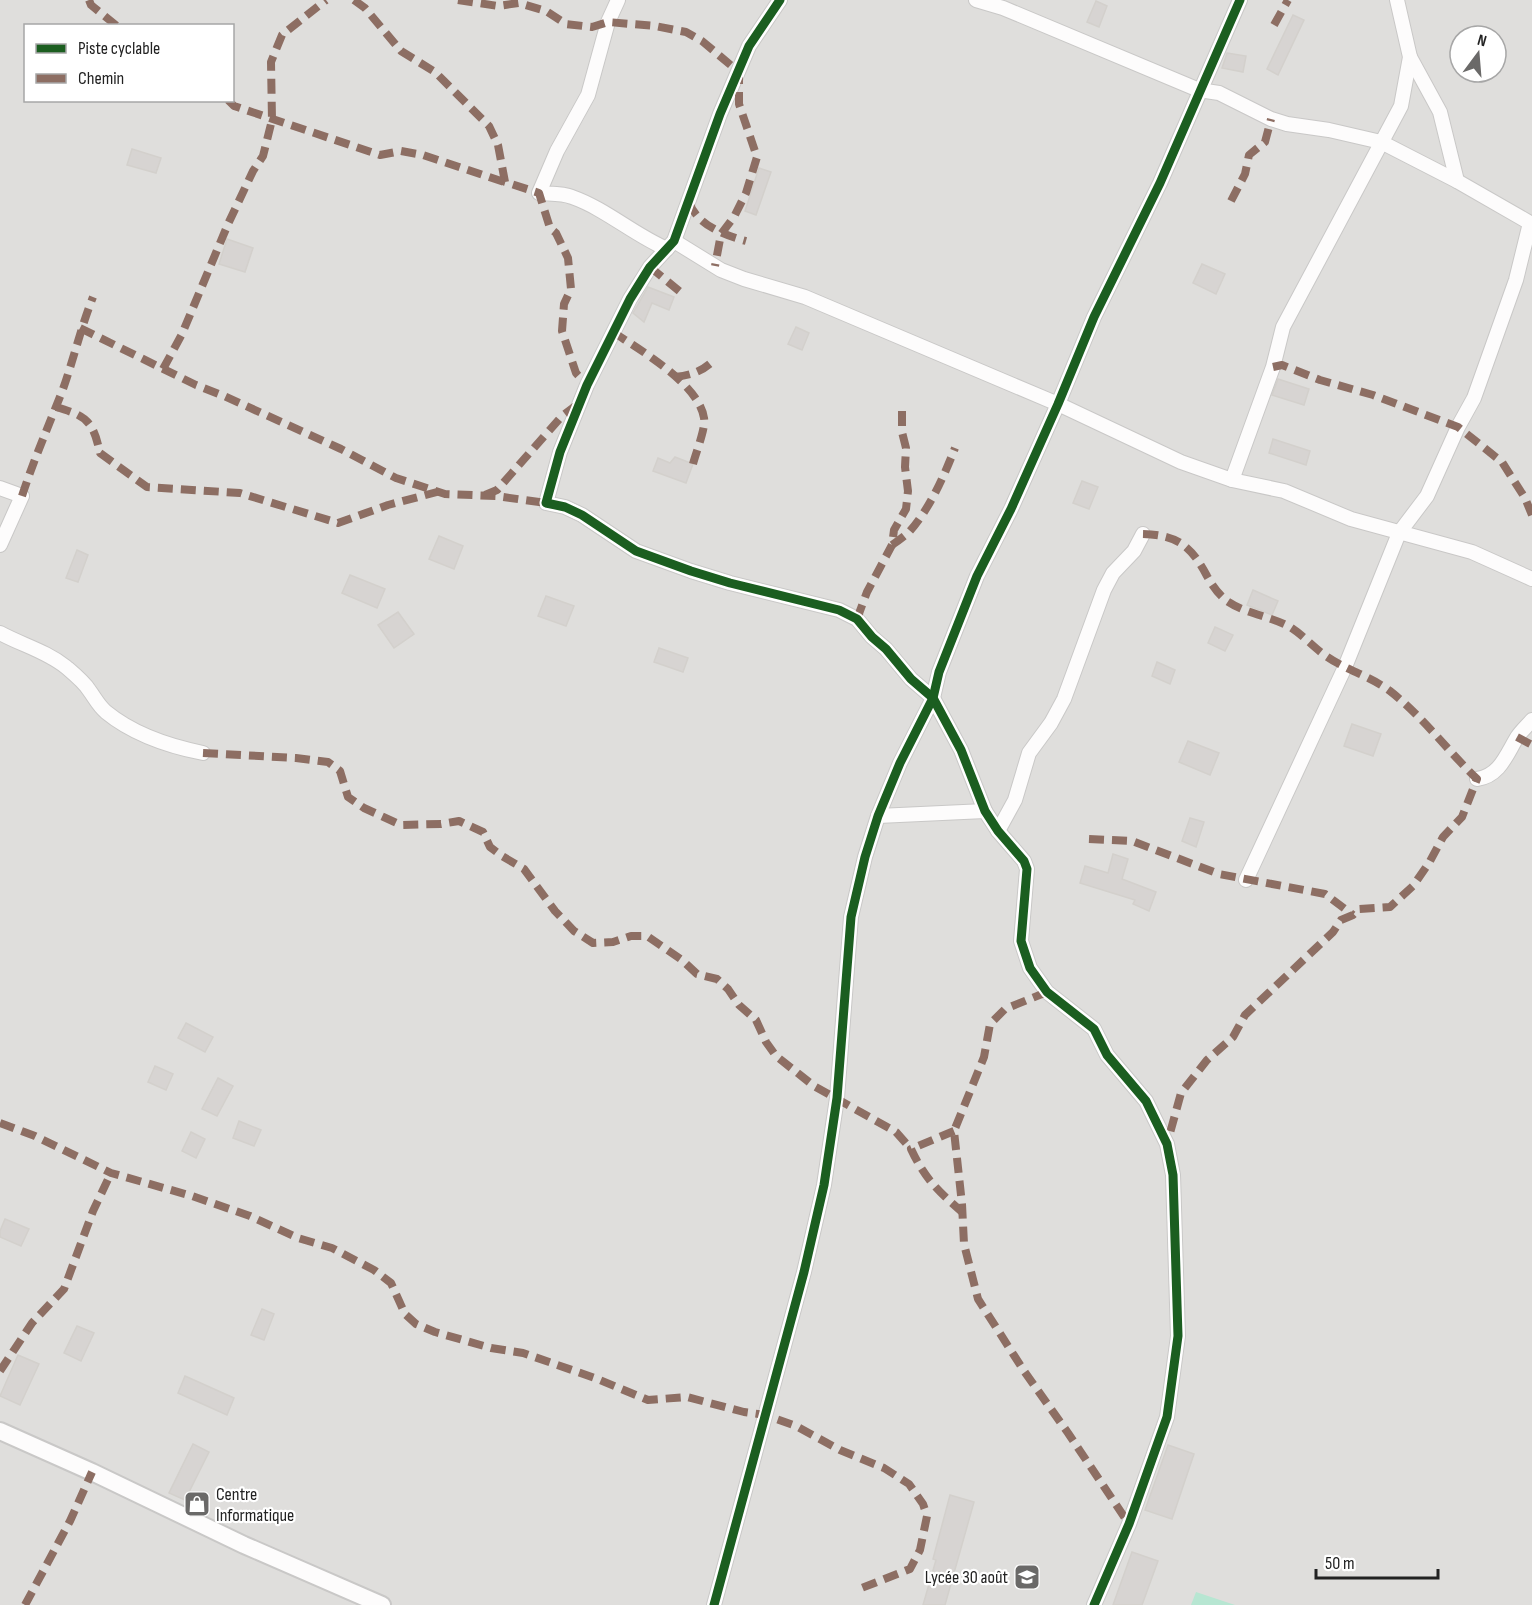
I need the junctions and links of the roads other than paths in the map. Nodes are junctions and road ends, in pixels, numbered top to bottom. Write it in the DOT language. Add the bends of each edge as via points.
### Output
graph roads {
  1 [pos="618,0"];
  2 [pos="780,0"];
  3 [pos="976,0"];
  4 [pos="1240,0"];
  5 [pos="1397,0"];
  6 [pos="1410,57"];
  7 [pos="1199,90"];
  8 [pos="1381,142"];
  9 [pos="1457,181"];
  10 [pos="1531,223"];
  11 [pos="671,245"];
  12 [pos="1058,404"];
  13 [pos="1232,480"];
  14 [pos="0,489"];
  15 [pos="1399,533"];
  16 [pos="1143,534"];
  17 [pos="0,545"];
  18 [pos="1532,579"];
  19 [pos="0,633"];
  20 [pos="933,698"];
  21 [pos="1532,720"];
  22 [pos="203,753"];
  23 [pos="1477,779"];
  24 [pos="985,811"];
  25 [pos="878,816"];
  26 [pos="998,831"];
  27 [pos="1246,880"];
  28 [pos="0,1431"];
  29 [pos="382,1605"];
  30 [pos="714,1605"];
  31 [pos="1094,1605"];
  1 -- 11 [label="street" via="588,95 539,193 570,196 648,241"];
  2 -- 11 [label="street" via="749,46"];
  3 -- 7 [label="street"];
  4 -- 7 [label="street"];
  5 -- 6 [label="street"];
  6 -- 8 [label="street" via="1401,106"];
  6 -- 9 [label="street" via="1440,112"];
  7 -- 8 [label="street" via="1219,93 1287,124"];
  7 -- 12 [label="street"];
  8 -- 9 [label="street"];
  8 -- 13 [label="street" via="1282,327 1273,367"];
  9 -- 10 [label="street"];
  10 -- 15 [label="street" via="1514,288 1474,398 1427,496"];
  11 -- 12 [label="street" via="721,270 805,297"];
  11 -- 20 [label="street" via="650,267 600,358 563,443 546,503 582,515 636,551 740,586 848,614"];
  12 -- 13 [label="street" via="1181,462"];
  12 -- 20 [label="street" via="977,576 939,672"];
  13 -- 15 [label="street" via="1284,491 1351,519"];
  14 -- 17 [label="street" via="22,496"];
  15 -- 18 [label="street" via="1472,552"];
  15 -- 27 [label="street" via="1345,668"];
  16 -- 26 [label="street" via="1104,590 1064,699 1029,753 1015,800"];
  19 -- 22 [label="street" via="65,666 106,712 137,733"];
  20 -- 24 [label="street" via="961,750"];
  20 -- 25 [label="street"];
  21 -- 23 [label="street" via="1517,737 1504,762 1487,778"];
  24 -- 25 [label="street"];
  24 -- 26 [label="street"];
  25 -- 30 [label="street" via="852,917 837,1098 824,1185"];
  26 -- 31 [label="street" via="1027,869 1021,941 1030,968 1047,992 1094,1029 1107,1055 1146,1101 1167,1144 1173,1175 1178,1336 1167,1417 1129,1524"];
  28 -- 29 [label="street"];
}
